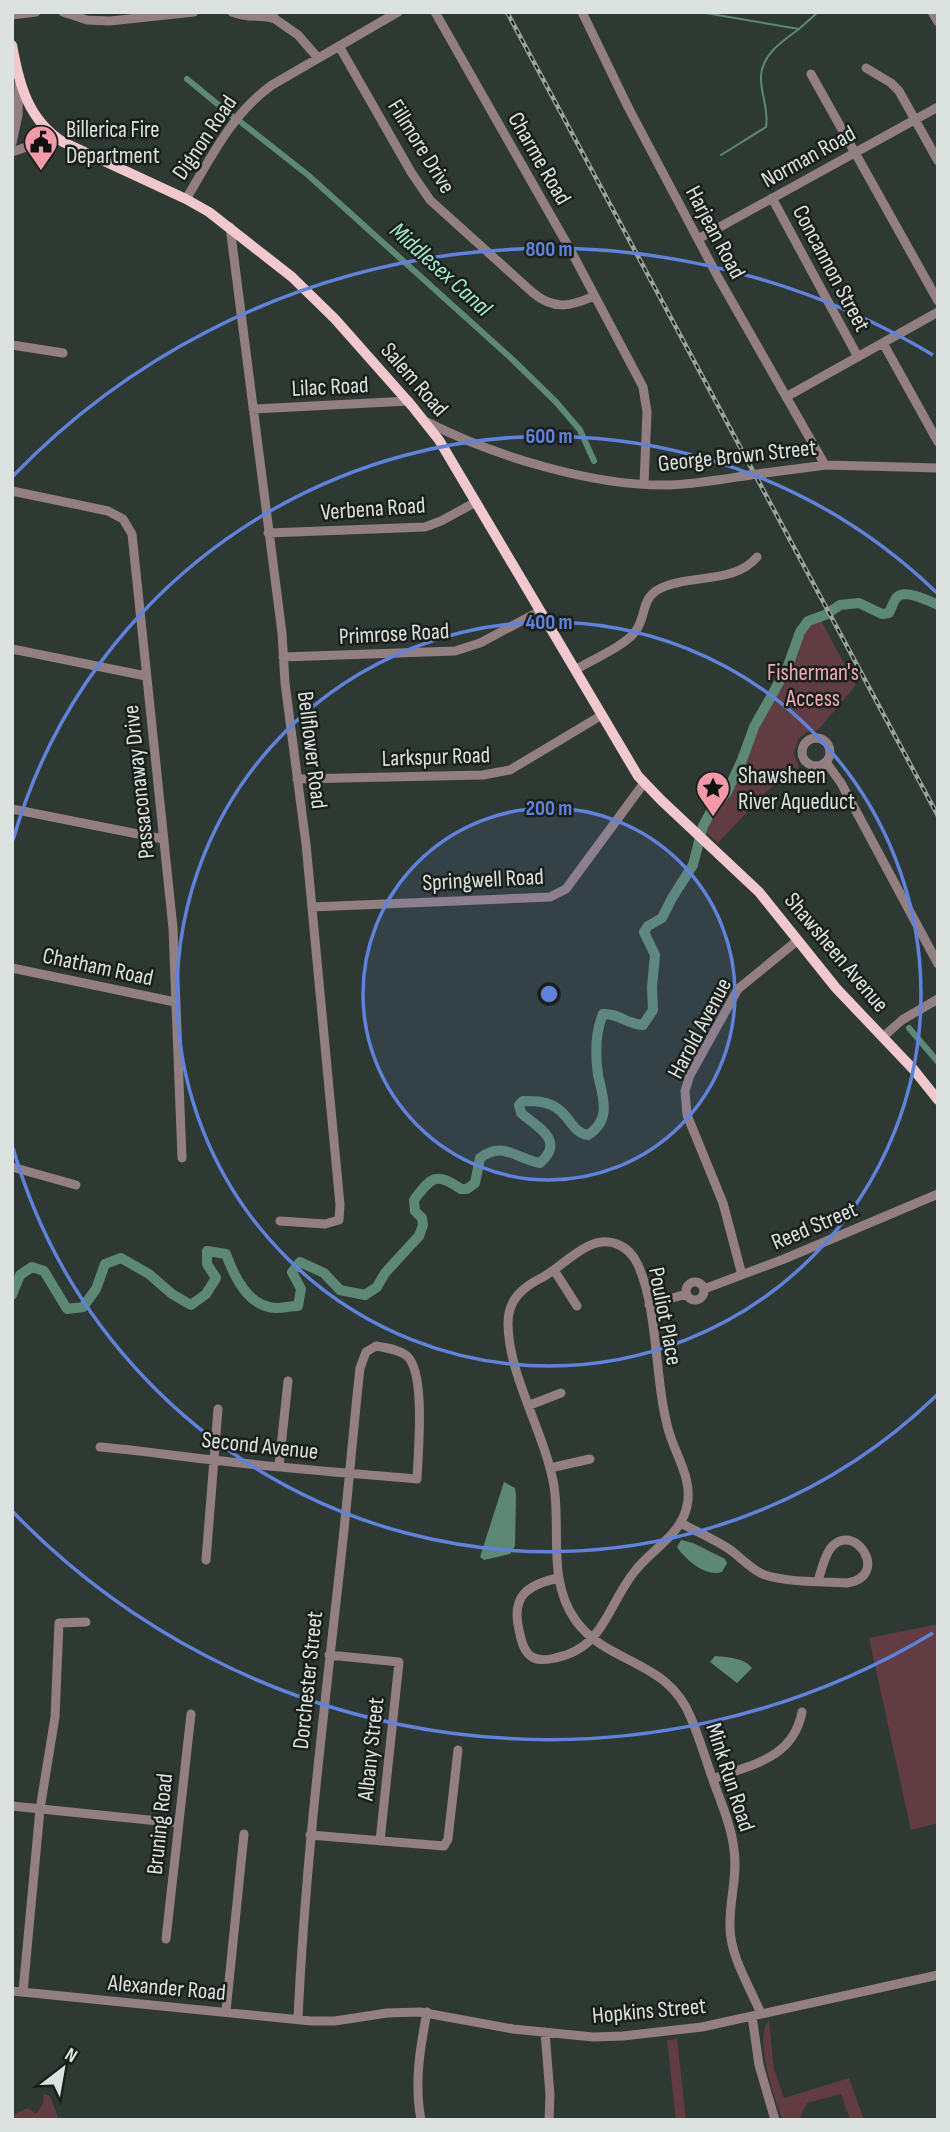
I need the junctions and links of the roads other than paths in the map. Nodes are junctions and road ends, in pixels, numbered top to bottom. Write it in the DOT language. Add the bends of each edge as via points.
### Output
graph roads {
  1 [pos="36,12"];
  2 [pos="63,12"];
  3 [pos="194,12"];
  4 [pos="232,12"];
  5 [pos="398,12"];
  6 [pos="435,12"];
  7 [pos="582,12"];
  8 [pos="932,12"];
  9 [pos="12,15"];
  10 [pos="273,16"];
  11 [pos="938,22"];
  12 [pos="12,45"];
  13 [pos="339,46"];
  14 [pos="318,58"];
  15 [pos="866,68"];
  16 [pos="16,71"];
  17 [pos="811,74"];
  18 [pos="938,107"];
  19 [pos="914,120"];
  20 [pos="55,137"];
  21 [pos="12,143"];
  22 [pos="12,152"];
  23 [pos="855,152"];
  24 [pos="938,161"];
  25 [pos="186,198"];
  26 [pos="772,198"];
  27 [pos="230,227"];
  28 [pos="698,239"];
  29 [pos="594,296"];
  30 [pos="938,301"];
  31 [pos="938,312"];
  32 [pos="883,343"];
  33 [pos="12,345"];
  34 [pos="63,353"];
  35 [pos="859,357"];
  36 [pos="786,397"];
  37 [pos="409,401"];
  38 [pos="253,409"];
  39 [pos="425,421"];
  40 [pos="938,442"];
  41 [pos="825,465"];
  42 [pos="938,468"];
  43 [pos="644,484"];
  44 [pos="12,491"];
  45 [pos="476,502"];
  46 [pos="268,533"];
  47 [pos="757,557"];
  48 [pos="540,611"];
  49 [pos="12,649"];
  50 [pos="283,657"];
  51 [pos="575,670"];
  52 [pos="146,676"];
  53 [pos="602,715"];
  54 [pos="826,762"];
  55 [pos="297,779"];
  56 [pos="644,783"];
  57 [pos="12,809"];
  58 [pos="700,836"];
  59 [pos="163,839"];
  60 [pos="312,907"];
  61 [pos="798,940"];
  62 [pos="938,964"];
  63 [pos="12,968"];
  64 [pos="938,999"];
  65 [pos="175,1002"];
  66 [pos="883,1037"];
  67 [pos="938,1100"];
  68 [pos="182,1158"];
  69 [pos="12,1167"];
  70 [pos="76,1185"];
  71 [pos="938,1194"];
  72 [pos="280,1221"];
  73 [pos="554,1270"];
  74 [pos="742,1275"];
  75 [pos="649,1305"];
  76 [pos="577,1306"];
  77 [pos="288,1381"];
  78 [pos="561,1393"];
  79 [pos="530,1405"];
  80 [pos="218,1409"];
  81 [pos="100,1447"];
  82 [pos="590,1459"];
  83 [pos="214,1461"];
  84 [pos="279,1466"];
  85 [pos="550,1468"];
  86 [pos="349,1473"];
  87 [pos="417,1479"];
  88 [pos="681,1523"];
  89 [pos="206,1560"];
  90 [pos="558,1578"];
  91 [pos="818,1581"];
  92 [pos="86,1622"];
  93 [pos="593,1639"];
  94 [pos="329,1655"];
  95 [pos="802,1712"];
  96 [pos="191,1714"];
  97 [pos="458,1750"];
  98 [pos="713,1779"];
  99 [pos="12,1806"];
  100 [pos="40,1809"];
  101 [pos="177,1823"];
  102 [pos="244,1834"];
  103 [pos="310,1835"];
  104 [pos="380,1842"];
  105 [pos="166,1939"];
  106 [pos="938,1975"];
  107 [pos="12,1991"];
  108 [pos="23,1992"];
  109 [pos="226,2011"];
  110 [pos="427,2012"];
  111 [pos="756,2015"];
  112 [pos="298,2019"];
  113 [pos="319,2021"];
  114 [pos="545,2032"];
  115 [pos="421,2120"];
  116 [pos="549,2120"];
  117 [pos="775,2120"];
  1 -- 9 [label="street"];
  2 -- 3 [label="street" via="102,21"];
  4 -- 10 [label="street" via="247,17"];
  5 -- 13 [label="street, Dignon Road"];
  6 -- 29 [label="street, Charme Road"];
  7 -- 28 [label="street, Harjean Road"];
  8 -- 11 [label="street"];
  10 -- 14 [label="street"];
  12 -- 16 [label="main road, Salem Road"];
  13 -- 14 [label="street, Dignon Road"];
  13 -- 29 [label="street, Fillmore Drive" via="411,172 438,209 548,304 576,305"];
  14 -- 25 [label="street, Dignon Road" via="272,85 242,110"];
  15 -- 19 [label="street" via="899,91"];
  16 -- 20 [label="main road, Salem Road" via="31,109"];
  16 -- 21 [label="street" via="19,107"];
  17 -- 23 [label="street"];
  18 -- 19 [label="street, Norman Road"];
  19 -- 23 [label="street, Norman Road"];
  19 -- 24 [label="street"];
  20 -- 22 [label="street"];
  20 -- 25 [label="main road, Salem Road"];
  23 -- 26 [label="street, Norman Road"];
  23 -- 30 [label="street"];
  25 -- 27 [label="main road, Salem Road"];
  26 -- 28 [label="street, Norman Road"];
  26 -- 35 [label="street, Concannon Street"];
  27 -- 37 [label="main road, Salem Road" via="315,299"];
  27 -- 38 [label="street, Bellflower Road"];
  28 -- 36 [label="street, Harjean Road"];
  29 -- 43 [label="street, Charme Road" via="647,401"];
  31 -- 32 [label="street"];
  32 -- 35 [label="street"];
  32 -- 40 [label="street"];
  33 -- 34 [label="street"];
  35 -- 36 [label="street"];
  36 -- 41 [label="street, Harjean Road"];
  37 -- 38 [label="street, Lilac Road"];
  37 -- 39 [label="main road, Salem Road"];
  38 -- 46 [label="street, Bellflower Road"];
  39 -- 43 [label="street, George Brown Street" via="525,460"];
  39 -- 45 [label="main road, Salem Road"];
  41 -- 42 [label="street, George Brown Street"];
  41 -- 43 [label="street, George Brown Street, bridge" via="685,484"];
  44 -- 52 [label="street, Passaconaway Drive" via="108,511 123,519 134,551"];
  45 -- 46 [label="street, Verbena Road" via="425,527"];
  45 -- 48 [label="main road, Salem Road"];
  46 -- 50 [label="street, Bellflower Road"];
  47 -- 51 [label="street" via="743,569 673,583 653,593 646,599 634,633"];
  48 -- 50 [label="street, Primrose Road" via="455,651"];
  48 -- 51 [label="main road, Salem Road"];
  49 -- 52 [label="street"];
  50 -- 55 [label="street, Bellflower Road"];
  51 -- 53 [label="main road, Salem Road"];
  52 -- 59 [label="street, Passaconaway Drive"];
  53 -- 55 [label="street, Larkspur Road" via="503,772"];
  53 -- 56 [label="main road, Salem Road"];
  54 -- 62 [label="street"];
  55 -- 60 [label="street, Bellflower Road"];
  56 -- 58 [label="main road, Salem Road"];
  56 -- 60 [label="street, Springwell Road" via="566,889 550,897"];
  57 -- 59 [label="street"];
  58 -- 61 [label="main road, Shawsheen Avenue" via="759,892"];
  59 -- 65 [label="street, Passaconaway Drive"];
  60 -- 72 [label="street, Bellflower Road" via="339,1220 325,1224"];
  61 -- 66 [label="main road, Shawsheen Avenue"];
  61 -- 74 [label="street, Harold Avenue" via="738,989 685,1091 687,1115 723,1203"];
  63 -- 65 [label="street, Chatham Road"];
  64 -- 66 [label="street"];
  65 -- 68 [label="street, Passaconaway Drive"];
  66 -- 67 [label="main road, Shawsheen Avenue"];
  69 -- 70 [label="street"];
  71 -- 74 [label="street, Reed Street"];
  73 -- 75 [label="street, Pouliot Place" via="591,1245 608,1241 637,1262"];
  73 -- 76 [label="street"];
  73 -- 79 [label="street, Pouliot Place" via="520,1290 509,1312 510,1339"];
  74 -- 75 [label="street, Reed Street" via="704,1289 692,1282 686,1294"];
  75 -- 88 [label="street, Pouliot Place" via="664,1414 688,1486"];
  77 -- 84 [label="street"];
  78 -- 79 [label="street"];
  79 -- 85 [label="street, Pouliot Place"];
  80 -- 83 [label="street"];
  81 -- 83 [label="street, Second Avenue"];
  82 -- 85 [label="street"];
  83 -- 84 [label="street, Second Avenue"];
  83 -- 89 [label="street"];
  84 -- 86 [label="street, Second Avenue"];
  85 -- 90 [label="street, Pouliot Place"];
  86 -- 87 [label="street, Second Avenue"];
  86 -- 87 [label="street, Dorchester Street" via="360,1368 363,1355 376,1346 409,1358 416,1372"];
  86 -- 94 [label="street, Dorchester Street"];
  88 -- 91 [label="street" via="725,1546 765,1575"];
  88 -- 93 [label="street" via="631,1576"];
  90 -- 93 [label="street, Pouliot Place" via="571,1614"];
  90 -- 93 [label="street" via="528,1590 517,1602 516,1619 526,1650 533,1658 550,1660 575,1652"];
  91 -- 91 [label="street" via="859,1579 867,1568 865,1551 850,1541 834,1545"];
  92 -- 100 [label="street" via="59,1623 55,1717"];
  93 -- 98 [label="street, Mink Run Road" via="657,1675 677,1692"];
  94 -- 103 [label="street, Dorchester Street"];
  94 -- 104 [label="street, Albany Street" via="399,1661"];
  95 -- 98 [label="street" via="796,1732 779,1753"];
  96 -- 101 [label="street, Bruning Road"];
  97 -- 104 [label="street" via="446,1845"];
  98 -- 111 [label="street, Mink Run Road" via="735,1853 731,1938"];
  99 -- 100 [label="street"];
  100 -- 101 [label="street"];
  100 -- 108 [label="street"];
  101 -- 105 [label="street, Bruning Road"];
  102 -- 109 [label="street"];
  103 -- 104 [label="street"];
  103 -- 112 [label="street, Dorchester Street"];
  106 -- 111 [label="street, Hopkins Street"];
  107 -- 108 [label="street, Alexander Road"];
  108 -- 109 [label="street, Alexander Road"];
  109 -- 112 [label="street, Alexander Road"];
  110 -- 113 [label="street, Hopkins Street"];
  110 -- 114 [label="street, Hopkins Street"];
  110 -- 115 [label="street" via="418,2064"];
  111 -- 114 [label="street, Hopkins Street" via="623,2036"];
  111 -- 117 [label="street, Mink Run Road" via="759,2065"];
  112 -- 113 [label="street, Alexander Road"];
  114 -- 116 [label="street"];
}
